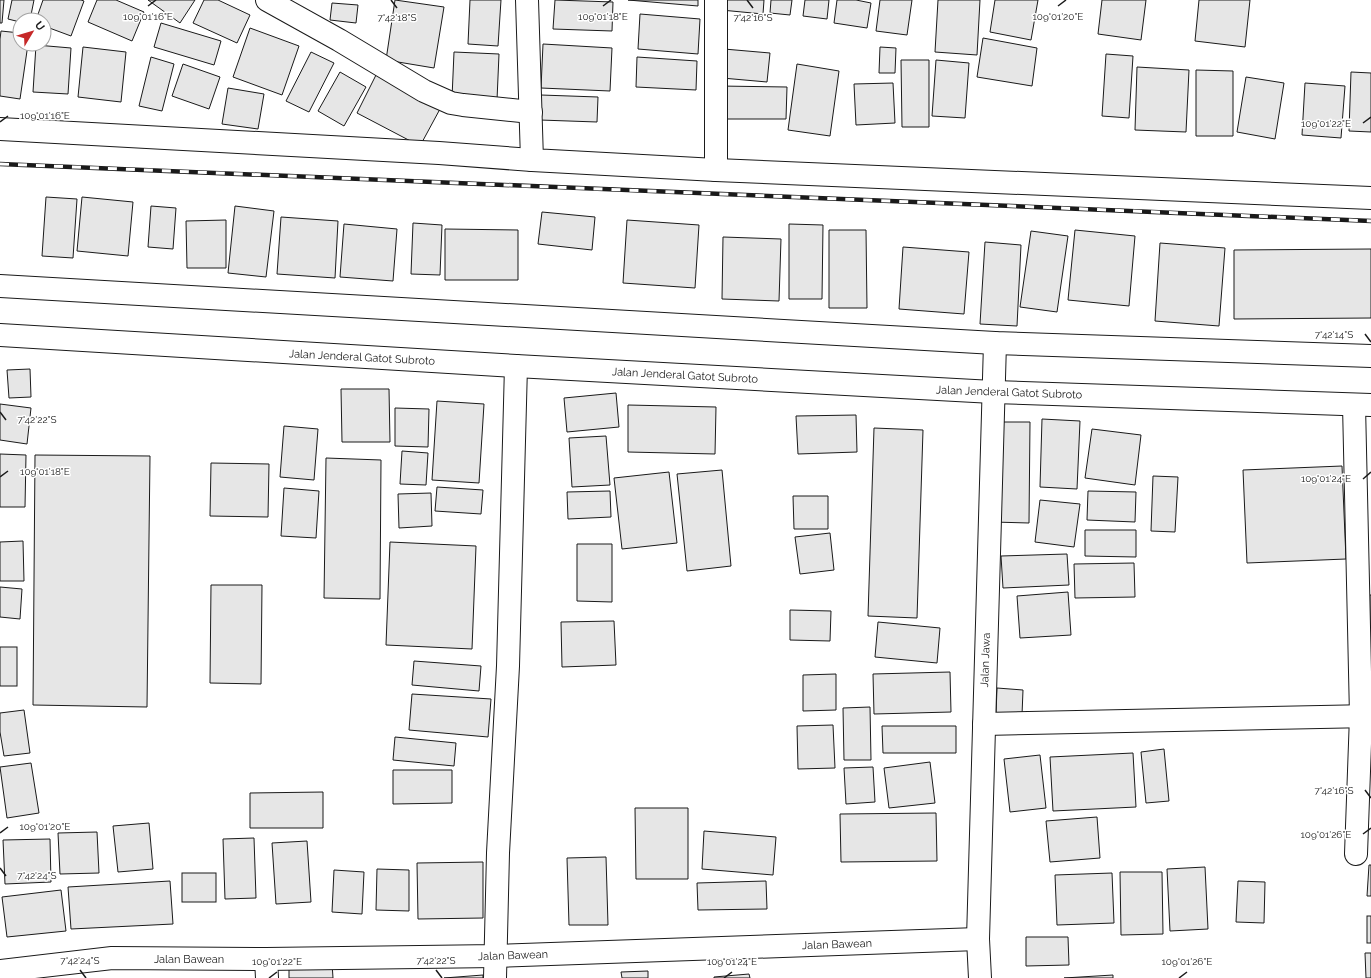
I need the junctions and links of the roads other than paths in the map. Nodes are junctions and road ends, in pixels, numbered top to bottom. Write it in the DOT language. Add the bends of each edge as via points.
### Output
graph roads {
  1 [pos="267,0"];
  2 [pos="527,0"];
  3 [pos="716,0"];
  4 [pos="531,112"];
  5 [pos="0,129"];
  6 [pos="532,160"];
  7 [pos="716,170"];
  8 [pos="1371,198"];
  9 [pos="0,286"];
  10 [pos="0,335"];
  11 [pos="995,343"];
  12 [pos="1371,356"];
  13 [pos="516,366"];
  14 [pos="993,392"];
  15 [pos="1362,405"];
  16 [pos="1366,716"];
  17 [pos="984,724"];
  18 [pos="1356,854"];
  19 [pos="978,939"];
  20 [pos="496,956"];
  21 [pos="267,969"];
  22 [pos="0,971"];
  23 [pos="495,978"];
  24 [pos="980,978"];
  1 -- 4 [label="street" via="424,91 451,103"];
  2 -- 4 [label="street"];
  3 -- 7 [label="street"];
  4 -- 6 [label="street"];
  5 -- 6 [label="street" via="439,152"];
  6 -- 7 [label="street"];
  7 -- 8 [label="street"];
  9 -- 11 [label="street"];
  10 -- 13 [label="street, Jalan Jenderal Gatot Subroto"];
  11 -- 12 [label="street"];
  11 -- 14 [label="street, Jalan Jawa"];
  13 -- 14 [label="street, Jalan Jenderal Gatot Subroto"];
  13 -- 20 [label="street" via="508,666"];
  14 -- 15 [label="street, Jalan Jenderal Gatot Subroto"];
  14 -- 17 [label="street, Jalan Jawa"];
  15 -- 16 [label="street"];
  16 -- 17 [label="street"];
  16 -- 18 [label="street"];
  17 -- 19 [label="street, Jalan Jawa"];
  19 -- 20 [label="street, Jalan Bawean"];
  19 -- 24 [label="street, Jalan Jawa"];
  20 -- 21 [label="street, Jalan Bawean"];
  20 -- 23 [label="street"];
  21 -- 22 [label="street, Jalan Bawean" via="112,958"];
}
